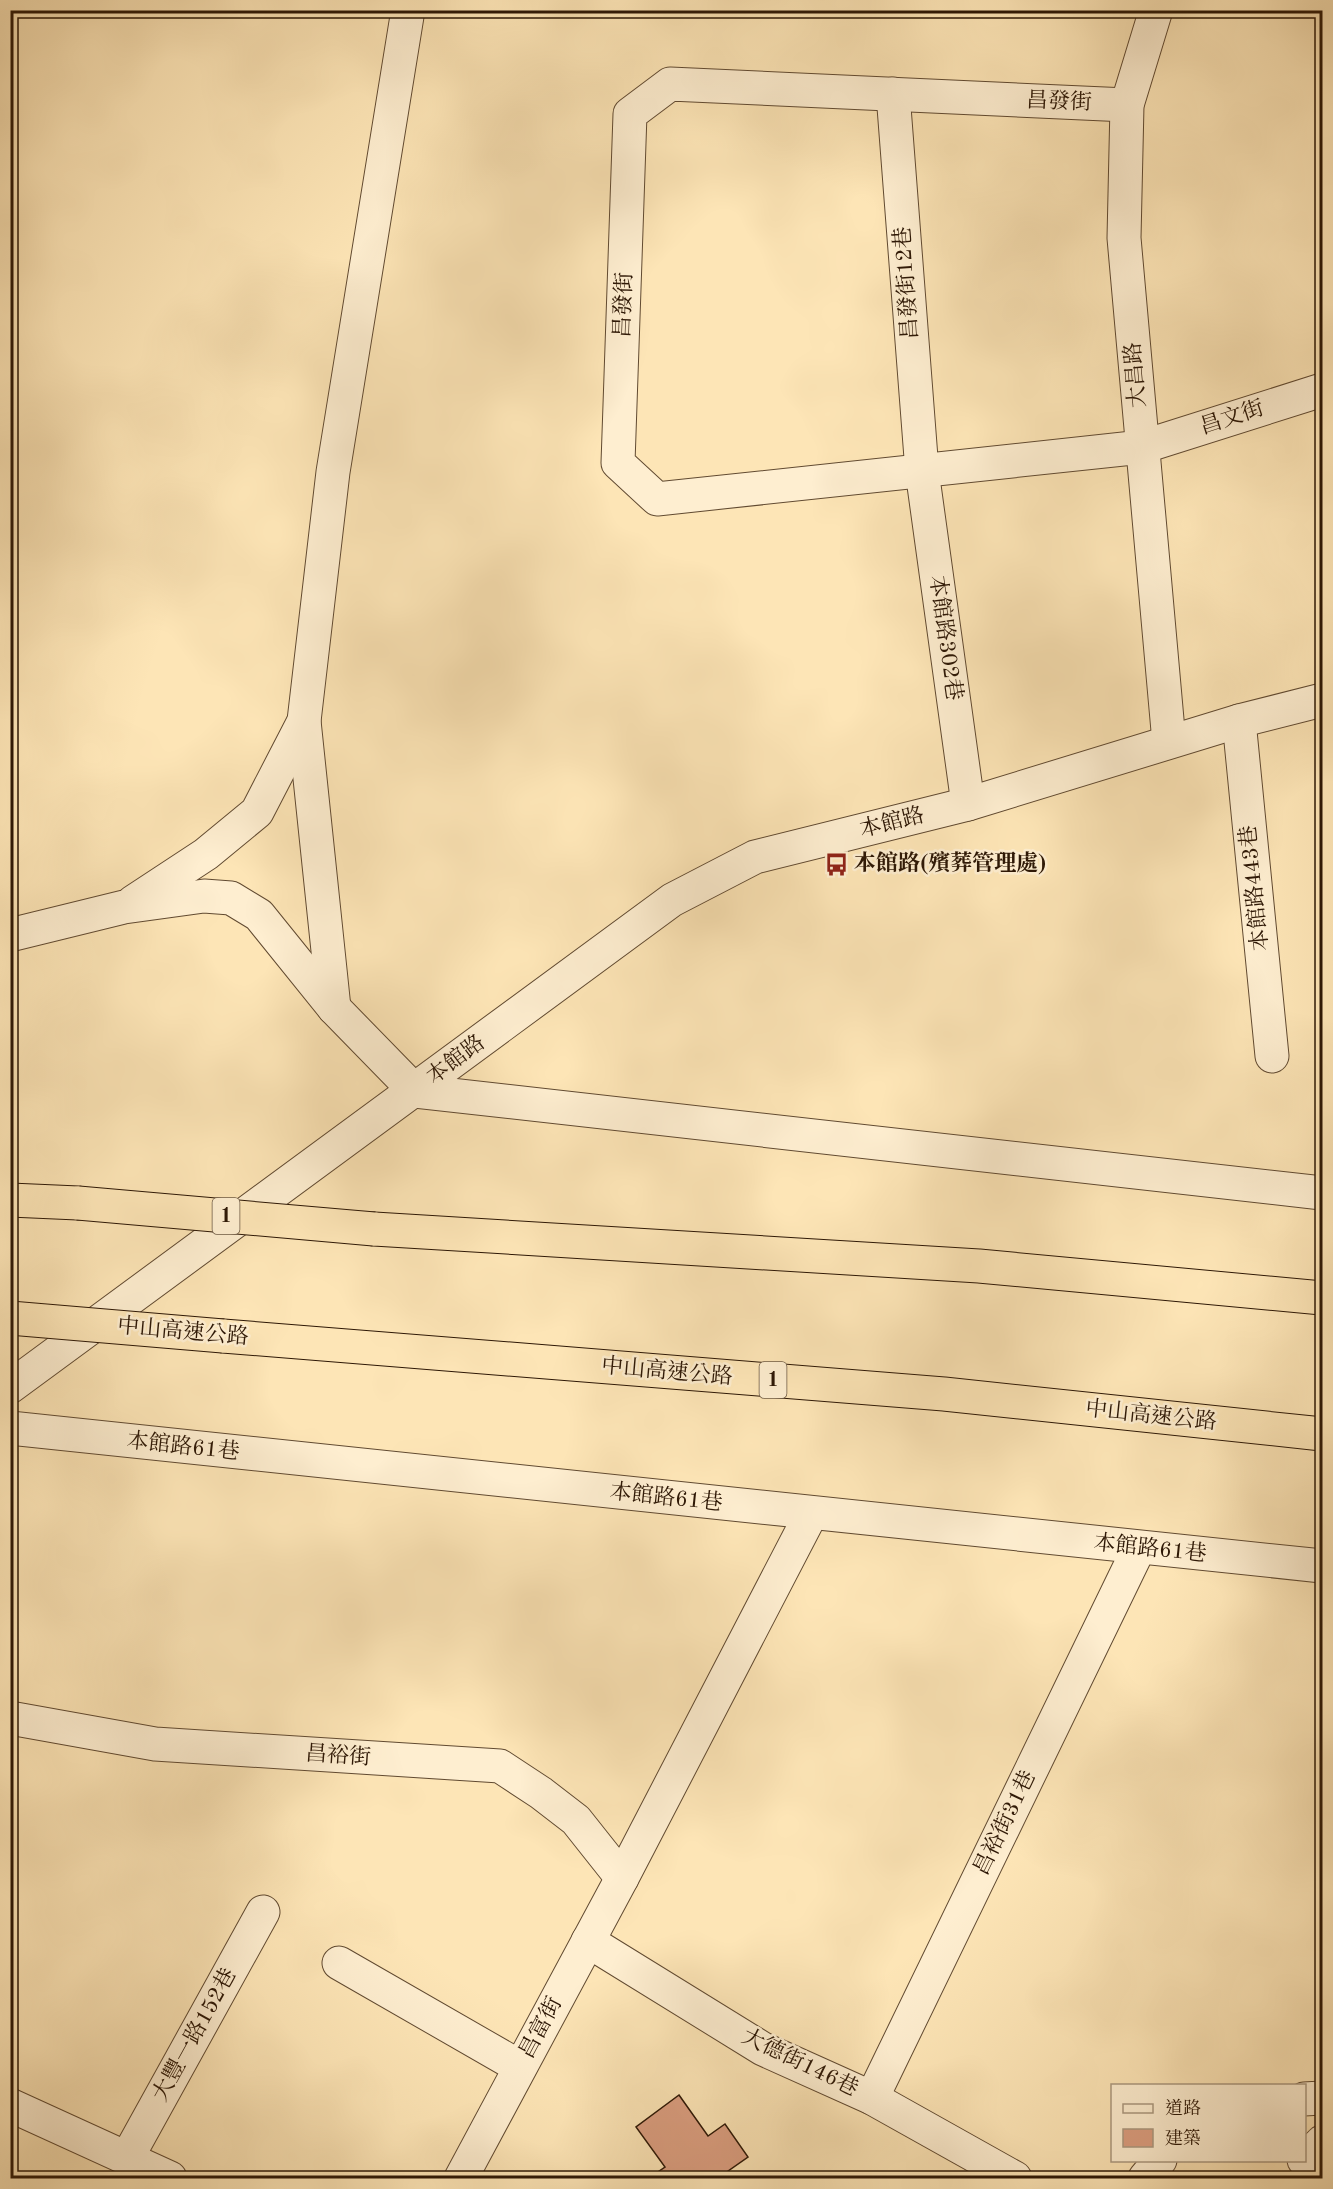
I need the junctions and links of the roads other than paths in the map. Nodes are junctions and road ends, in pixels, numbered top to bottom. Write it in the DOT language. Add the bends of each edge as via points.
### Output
graph roads {
  1 [pos="408,10"];
  2 [pos="1156,10"];
  3 [pos="893,94"];
  4 [pos="1127,105"];
  5 [pos="1323,390"];
  6 [pos="1142,447"];
  7 [pos="922,471"];
  8 [pos="1323,700"];
  9 [pos="304,721"];
  10 [pos="1239,721"];
  11 [pos="1169,742"];
  12 [pos="968,804"];
  13 [pos="124,907"];
  14 [pos="10,935"];
  15 [pos="334,1008"];
  16 [pos="1272,1056"];
  17 [pos="415,1091"];
  18 [pos="1323,1193"];
  19 [pos="10,1200"];
  20 [pos="1323,1298"];
  21 [pos="10,1318"];
  22 [pos="10,1387"];
  23 [pos="10,1428"];
  24 [pos="1323,1434"];
  25 [pos="811,1514"];
  26 [pos="1139,1548"];
  27 [pos="1323,1566"];
  28 [pos="11,1718"];
  29 [pos="622,1878"];
  30 [pos="263,1912"];
  31 [pos="588,1941"];
  32 [pos="339,1963"];
  33 [pos="520,2067"];
  34 [pos="872,2098"];
  35 [pos="1323,2098"];
  36 [pos="1306,2099"];
  37 [pos="10,2105"];
  38 [pos="1323,2142"];
  39 [pos="127,2158"];
  40 [pos="1306,2158"];
  41 [pos="1158,2162"];
  42 [pos="1302,2162"];
  43 [pos="170,2178"];
  44 [pos="461,2178"];
  45 [pos="1015,2178"];
  46 [pos="1145,2178"];
  47 [pos="1286,2178"];
  1 -- 9 [label="street" via="333,472"];
  2 -- 4 [label="street, 大昌路"];
  3 -- 4 [label="street, 昌發街"];
  3 -- 7 [label="street, 昌發街12巷"];
  3 -- 7 [label="street, 昌發街" via="670,84 630,114 618,463 657,499"];
  4 -- 6 [label="street, 大昌路" via="1124,238"];
  5 -- 6 [label="street, 昌文街"];
  6 -- 7 [label="street, 昌發街"];
  6 -- 11 [label="street, 大昌路"];
  7 -- 12 [label="street, 本館路302巷"];
  8 -- 10 [label="street, 本館路"];
  9 -- 13 [label="street" via="257,812 206,854"];
  9 -- 15 [label="street"];
  10 -- 11 [label="street, 本館路"];
  10 -- 16 [label="street, 本館路443巷"];
  11 -- 12 [label="street, 本館路"];
  12 -- 17 [label="street, 本館路" via="754,857 672,900"];
  13 -- 14 [label="street, 本館路"];
  13 -- 15 [label="street, 本館路" via="204,896 231,898 259,915"];
  15 -- 17 [label="street, 本館路"];
  17 -- 18 [label="street"];
  17 -- 22 [label="street, 本館路"];
  19 -- 20 [label="highway, 1, bridge" via="374,1229 980,1266"];
  21 -- 24 [label="highway, 中山高速公路 / 1, bridge" via="944,1394"];
  23 -- 25 [label="street, 本館路61巷"];
  25 -- 26 [label="street, 本館路61巷"];
  25 -- 29 [label="street, 昌富街"];
  26 -- 27 [label="street, 本館路61巷"];
  26 -- 34 [label="street, 昌裕街31巷"];
  28 -- 29 [label="street, 昌裕街" via="155,1744 500,1766 576,1820"];
  29 -- 31 [label="street, 昌富街"];
  30 -- 39 [label="street, 大豐一路152巷"];
  31 -- 33 [label="street, 昌富街"];
  31 -- 34 [label="street, 大德街146巷" via="763,2049"];
  32 -- 33 [label="street"];
  33 -- 44 [label="street, 昌富街"];
  34 -- 45 [label="street, 大德街146巷"];
  35 -- 36 [label="street"];
  37 -- 39 [label="street"];
  38 -- 40 [label="street"];
  39 -- 43 [label="street"];
  41 -- 46 [label="street"];
  42 -- 47 [label="street"];
}
